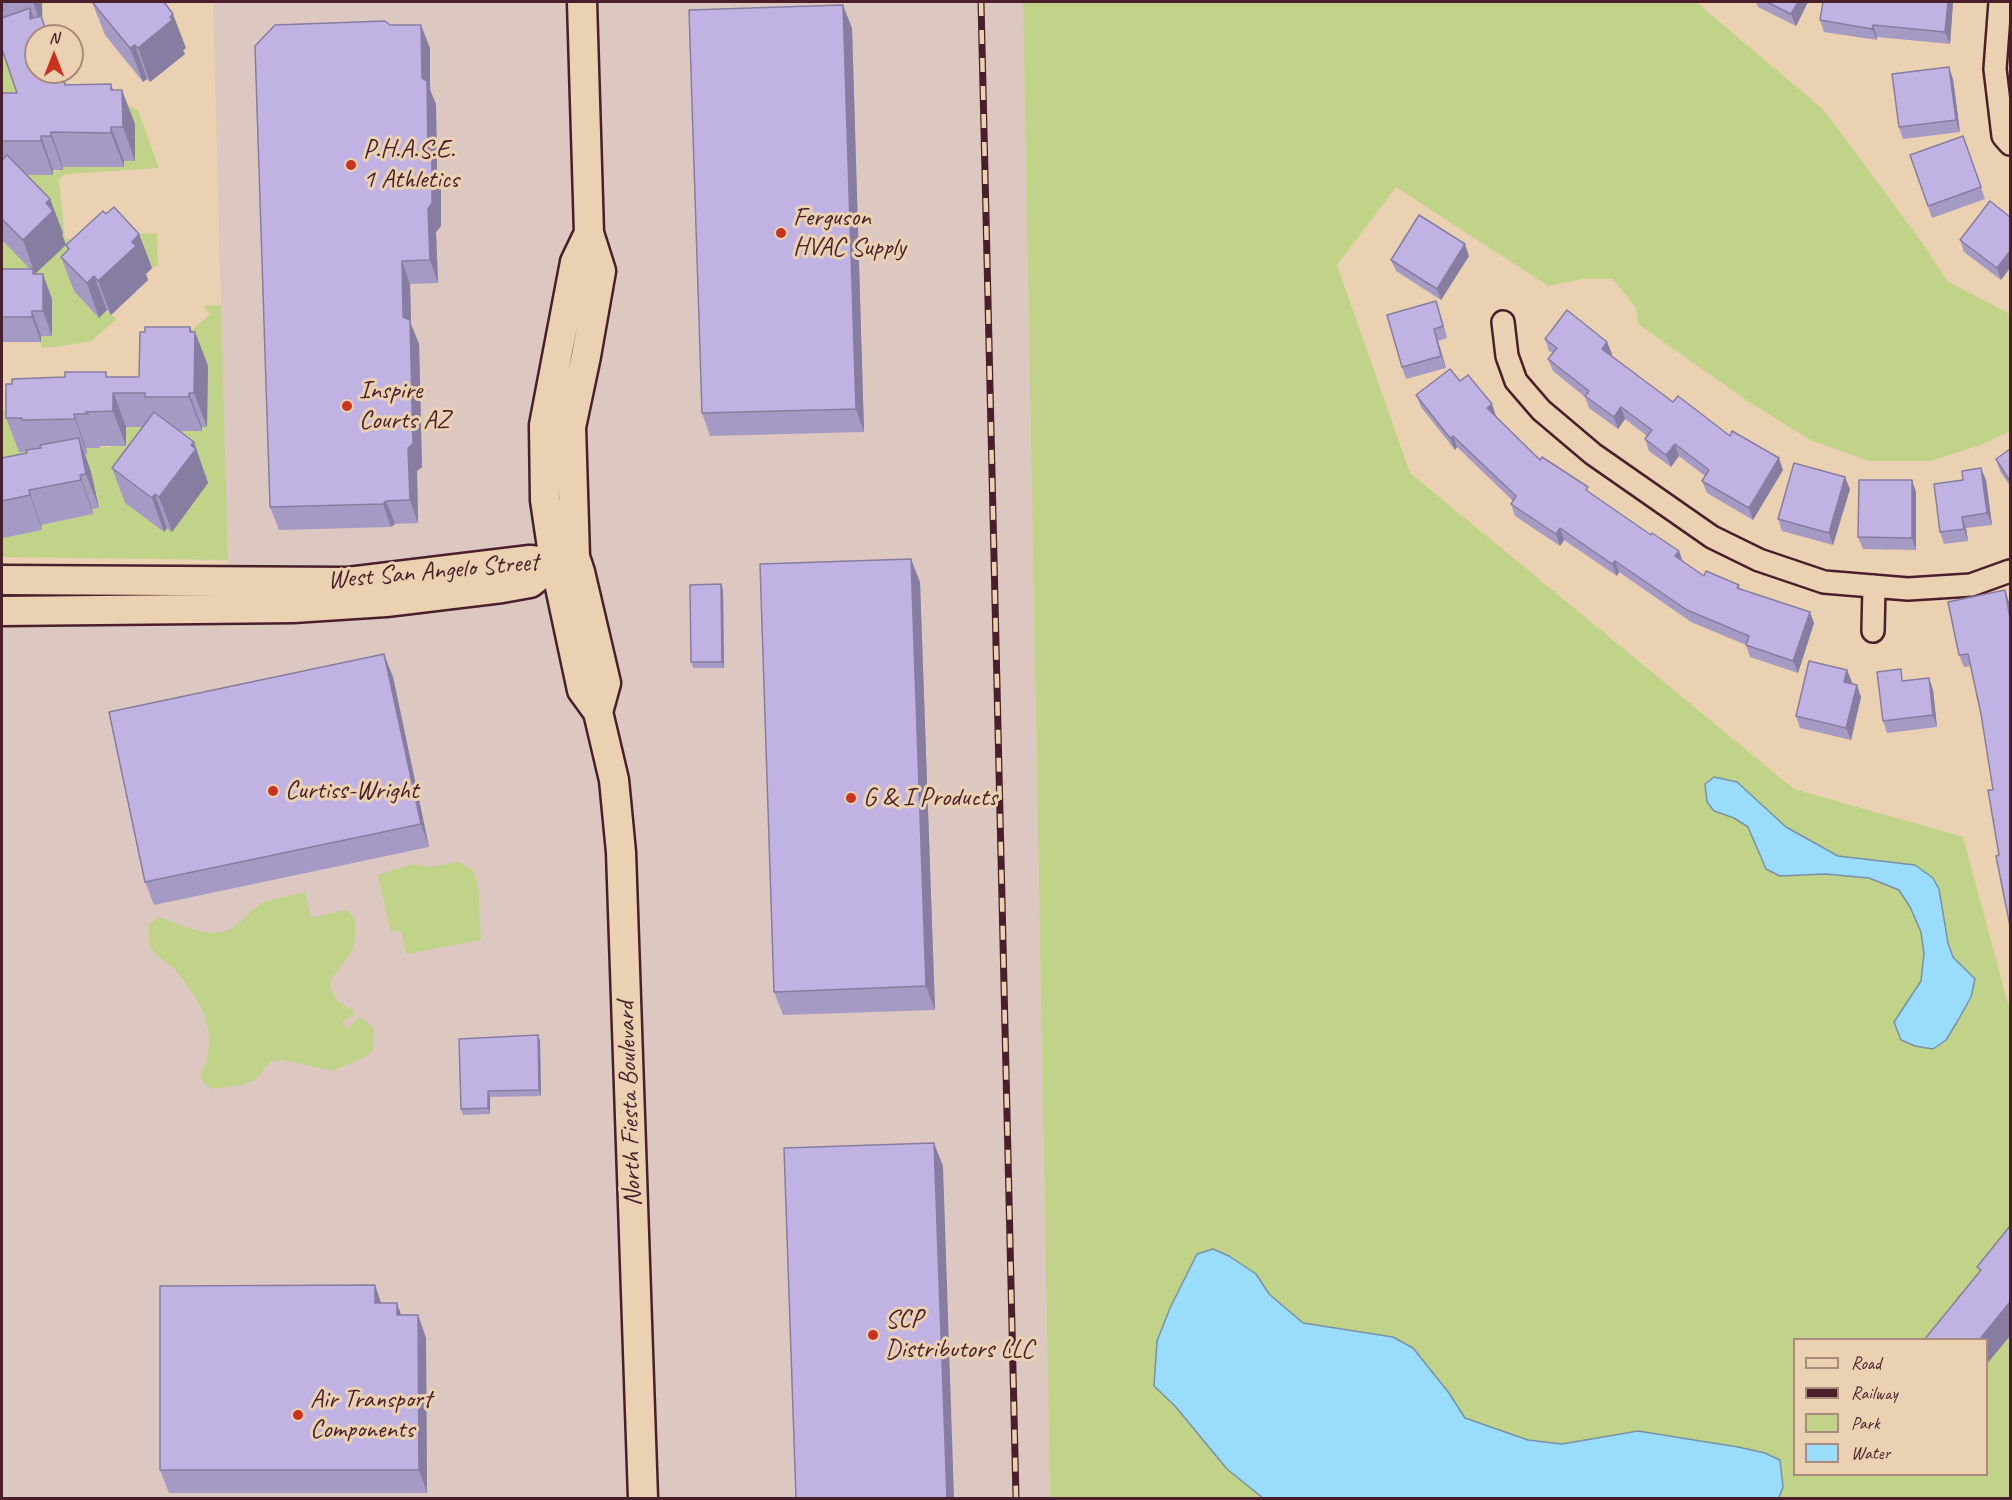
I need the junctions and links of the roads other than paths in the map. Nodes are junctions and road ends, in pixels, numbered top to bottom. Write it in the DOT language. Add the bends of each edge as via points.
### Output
graph roads {
  1 [pos="582,2"];
  2 [pos="2000,2"];
  3 [pos="2010,144"];
  4 [pos="1503,322"];
  5 [pos="565,560"];
  6 [pos="2010,572"];
  7 [pos="2,580"];
  8 [pos="1874,586"];
  9 [pos="2,612"];
  10 [pos="1873,631"];
  11 [pos="643,1498"];
  1 -- 5 [label="street, North Fiesta Boulevard" via="589,233 576,262 544,425 545,500"];
  2 -- 3 [label="street" via="1995,69 2002,136"];
  4 -- 8 [label="street" via="1507,356 1516,381 1541,410 1593,454 1712,537 1759,560 1824,582"];
  5 -- 7 [label="street, West San Angelo Street" via="530,560 348,582"];
  5 -- 9 [label="street, West San Angelo Street" via="530,583 386,603"];
  5 -- 11 [label="street, North Fiesta Boulevard" via="582,690 598,712 614,780 621,852"];
  6 -- 8 [label="street" via="1971,585 1908,589"];
  8 -- 10 [label="street"];
}
